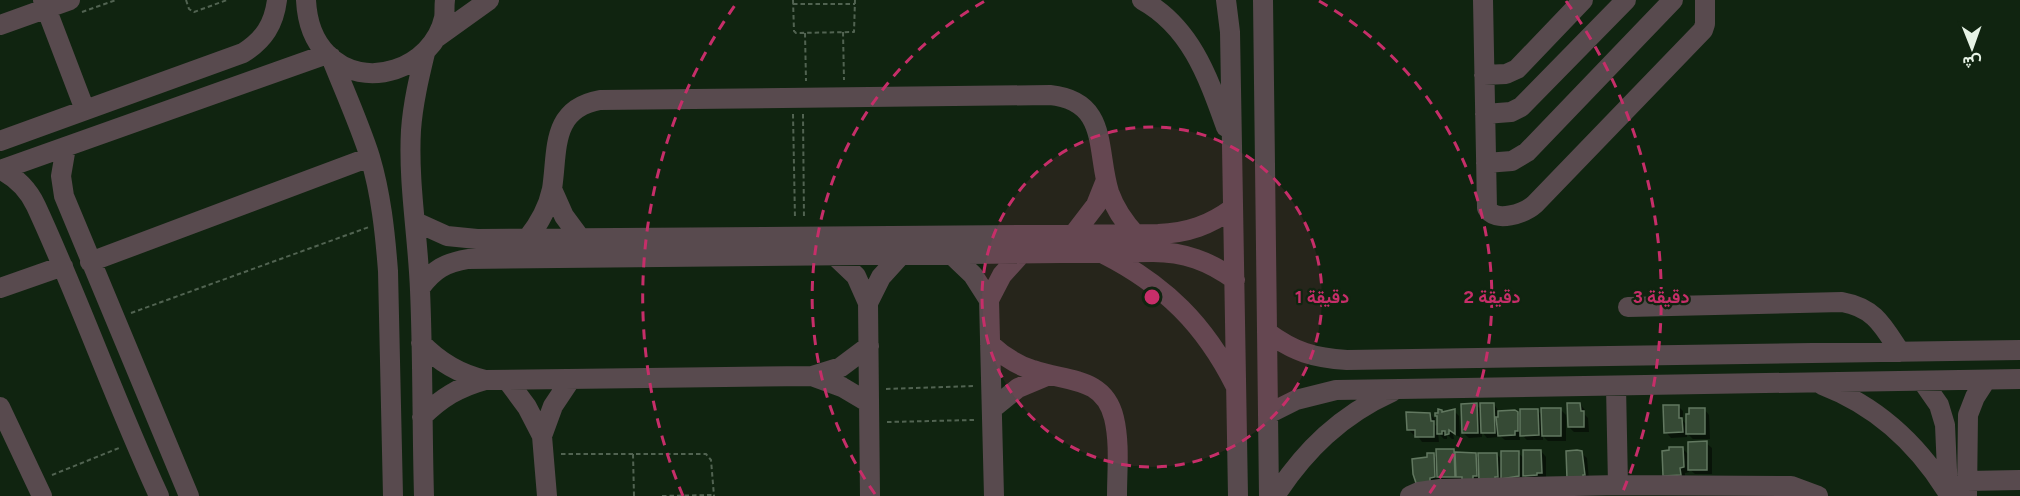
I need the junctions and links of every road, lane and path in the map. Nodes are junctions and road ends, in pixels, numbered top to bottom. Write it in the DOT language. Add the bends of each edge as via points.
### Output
graph roads {
  1 [pos="70,0"];
  2 [pos="116,0"];
  3 [pos="186,0"];
  4 [pos="227,0"];
  5 [pos="278,0"];
  6 [pos="306,0"];
  7 [pos="445,0"];
  8 [pos="489,0"];
  9 [pos="1142,0"];
  10 [pos="1226,0"];
  11 [pos="1263,0"];
  12 [pos="1483,0"];
  13 [pos="1582,0"];
  14 [pos="1626,0"];
  15 [pos="1673,0"];
  16 [pos="1705,0"];
  17 [pos="793,2"];
  18 [pos="855,2"];
  19 [pos="48,10"];
  20 [pos="0,25"];
  21 [pos="843,32"];
  22 [pos="805,33"];
  23 [pos="315,38"];
  24 [pos="431,45"];
  25 [pos="329,56"];
  26 [pos="230,59"];
  27 [pos="1484,75"];
  28 [pos="238,85"];
  29 [pos="845,96"];
  30 [pos="801,97"];
  31 [pos="85,110"];
  32 [pos="1485,114"];
  33 [pos="0,141"];
  34 [pos="1232,146"];
  35 [pos="66,147"];
  36 [pos="370,157"];
  37 [pos="1486,163"];
  38 [pos="0,170"];
  39 [pos="1106,180"];
  40 [pos="552,189"];
  41 [pos="64,196"];
  42 [pos="36,206"];
  43 [pos="1233,208"];
  44 [pos="383,222"];
  45 [pos="416,222"];
  46 [pos="1073,235"];
  47 [pos="1136,235"];
  48 [pos="800,237"];
  49 [pos="527,239"];
  50 [pos="581,239"];
  51 [pos="740,247"];
  52 [pos="1102,253"];
  53 [pos="951,254"];
  54 [pos="1021,254"];
  55 [pos="901,255"];
  56 [pos="835,256"];
  57 [pos="90,261"];
  58 [pos="63,266"];
  59 [pos="1234,280"];
  60 [pos="0,288"];
  61 [pos="420,288"];
  62 [pos="989,300"];
  63 [pos="868,303"];
  64 [pos="1628,307"];
  65 [pos="115,319"];
  66 [pos="1267,332"];
  67 [pos="421,343"];
  68 [pos="990,344"];
  69 [pos="868,346"];
  70 [pos="2020,350"];
  71 [pos="1900,352"];
  72 [pos="1049,375"];
  73 [pos="812,376"];
  74 [pos="2020,379"];
  75 [pos="485,380"];
  76 [pos="507,380"];
  77 [pos="571,380"];
  78 [pos="1986,380"];
  79 [pos="1814,382"];
  80 [pos="1923,382"];
  81 [pos="991,385"];
  82 [pos="1616,386"];
  83 [pos="1237,389"];
  84 [pos="1397,389"];
  85 [pos="869,405"];
  86 [pos="0,409"];
  87 [pos="992,414"];
  88 [pos="1268,414"];
  89 [pos="422,417"];
  90 [pos="159,425"];
  91 [pos="133,439"];
  92 [pos="543,446"];
  93 [pos="633,454"];
  94 [pos="2020,480"];
  95 [pos="1618,485"];
  96 [pos="39,489"];
  97 [pos="1756,491"];
  98 [pos="1957,492"];
  99 [pos="159,496"];
  100 [pos="189,496"];
  101 [pos="393,496"];
  102 [pos="424,496"];
  103 [pos="547,496"];
  104 [pos="634,496"];
  105 [pos="662,496"];
  106 [pos="714,496"];
  107 [pos="870,496"];
  108 [pos="994,496"];
  109 [pos="1117,496"];
  110 [pos="1238,496"];
  111 [pos="1269,496"];
  112 [pos="1275,496"];
  113 [pos="1410,496"];
  114 [pos="1818,496"];
  1 -- 19 [label="street"];
  2 -- 19 [label="path"];
  3 -- 4 [label="path" via="194,12"];
  5 -- 23 [label="street"];
  5 -- 26 [label="street" via="273,21 261,40"];
  6 -- 23 [label="street"];
  7 -- 24 [label="street" via="444,18"];
  8 -- 24 [label="street"];
  9 -- 34 [label="street" via="1168,18 1199,57"];
  10 -- 34 [label="street"];
  11 -- 66 [label="street"];
  12 -- 27 [label="street"];
  13 -- 27 [label="street" via="1517,69"];
  14 -- 32 [label="street" via="1521,107"];
  15 -- 37 [label="street" via="1527,152 1512,161"];
  16 -- 37 [label="street" via="1703,30 1530,208 1514,215 1490,213"];
  17 -- 18 [label="path"];
  17 -- 22 [label="path" via="794,31"];
  18 -- 21 [label="path" via="855,30"];
  19 -- 20 [label="street"];
  19 -- 31 [label="street"];
  21 -- 22 [label="path"];
  21 -- 29 [label="path"];
  22 -- 30 [label="path"];
  23 -- 25 [label="street"];
  24 -- 25 [label="street" via="409,65 389,72 348,68"];
  24 -- 45 [label="street" via="417,86 411,130 411,186"];
  25 -- 28 [label="street"];
  25 -- 36 [label="street"];
  26 -- 28 [label="street"];
  26 -- 31 [label="street"];
  27 -- 32 [label="street"];
  28 -- 35 [label="street"];
  29 -- 30 [label="street"];
  29 -- 39 [label="street" via="1063,97 1081,106 1094,120"];
  30 -- 40 [label="street" via="587,102 561,126"];
  30 -- 48 [label="path"];
  30 -- 48 [label="path"];
  31 -- 33 [label="street"];
  32 -- 37 [label="street"];
  34 -- 43 [label="street"];
  35 -- 38 [label="street"];
  35 -- 41 [label="street" via="61,176"];
  36 -- 44 [label="street"];
  36 -- 57 [label="street"];
  38 -- 42 [label="street" via="18,181"];
  39 -- 46 [label="street" via="1096,205"];
  39 -- 47 [label="street" via="1117,211"];
  40 -- 49 [label="street" via="543,214"];
  40 -- 50 [label="street" via="564,216"];
  41 -- 42 [label="street"];
  41 -- 57 [label="street"];
  42 -- 58 [label="street"];
  43 -- 47 [label="street" via="1191,231"];
  43 -- 59 [label="street"];
  44 -- 65 [label="path"];
  44 -- 101 [label="street" via="388,271"];
  45 -- 49 [label="street" via="462,239"];
  45 -- 61 [label="street"];
  46 -- 47 [label="street"];
  46 -- 48 [label="street"];
  48 -- 51 [label="street"];
  49 -- 50 [label="street"];
  50 -- 51 [label="street"];
  51 -- 56 [label="street"];
  51 -- 61 [label="street" via="468,259 430,274"];
  52 -- 54 [label="street"];
  52 -- 59 [label="street" via="1182,254 1210,263"];
  52 -- 83 [label="street" via="1150,281 1192,318"];
  53 -- 54 [label="street"];
  53 -- 55 [label="street"];
  53 -- 62 [label="street" via="973,275"];
  54 -- 62 [label="street" via="1002,275"];
  55 -- 56 [label="street"];
  55 -- 63 [label="street" via="881,277"];
  56 -- 63 [label="street" via="856,276"];
  57 -- 65 [label="street"];
  58 -- 60 [label="street"];
  58 -- 91 [label="street"];
  59 -- 83 [label="street"];
  61 -- 67 [label="street"];
  62 -- 68 [label="street"];
  63 -- 69 [label="street"];
  64 -- 71 [label="street" via="1855,304 1876,317"];
  65 -- 90 [label="street"];
  66 -- 71 [label="street" via="1312,357 1347,360"];
  66 -- 88 [label="street"];
  67 -- 75 [label="street" via="450,367"];
  67 -- 89 [label="street"];
  68 -- 72 [label="street" via="1011,361"];
  68 -- 81 [label="street"];
  69 -- 73 [label="street" via="841,367"];
  69 -- 85 [label="street"];
  70 -- 71 [label="street"];
  72 -- 87 [label="street" via="1018,388"];
  72 -- 109 [label="street" via="1092,386 1111,407 1117,439"];
  73 -- 77 [label="street"];
  73 -- 85 [label="street" via="842,387"];
  74 -- 78 [label="street"];
  75 -- 76 [label="street"];
  75 -- 89 [label="street" via="450,393"];
  76 -- 77 [label="street"];
  76 -- 92 [label="street" via="527,407"];
  77 -- 92 [label="street" via="554,406"];
  78 -- 80 [label="street"];
  78 -- 98 [label="street" via="1968,415"];
  79 -- 80 [label="street"];
  79 -- 82 [label="street"];
  79 -- 98 [label="street" via="1860,403 1895,428"];
  80 -- 98 [label="street" via="1939,405"];
  81 -- 85 [label="path"];
  81 -- 87 [label="street"];
  82 -- 84 [label="street"];
  82 -- 95 [label="street"];
  83 -- 110 [label="street"];
  84 -- 88 [label="street" via="1336,390"];
  84 -- 112 [label="street" via="1333,427 1298,462"];
  85 -- 87 [label="path"];
  85 -- 107 [label="street"];
  86 -- 96 [label="street"];
  87 -- 108 [label="street"];
  88 -- 111 [label="street"];
  89 -- 102 [label="street"];
  90 -- 91 [label="street"];
  90 -- 100 [label="street"];
  91 -- 96 [label="path"];
  91 -- 99 [label="street"];
  92 -- 93 [label="path"];
  92 -- 103 [label="street"];
  93 -- 104 [label="path"];
  93 -- 106 [label="path" via="706,454 711,460"];
  94 -- 98 [label="street"];
  95 -- 97 [label="street"];
  95 -- 113 [label="street" via="1440,489"];
  97 -- 114 [label="street" via="1791,486"];
  105 -- 106 [label="path"];
}
